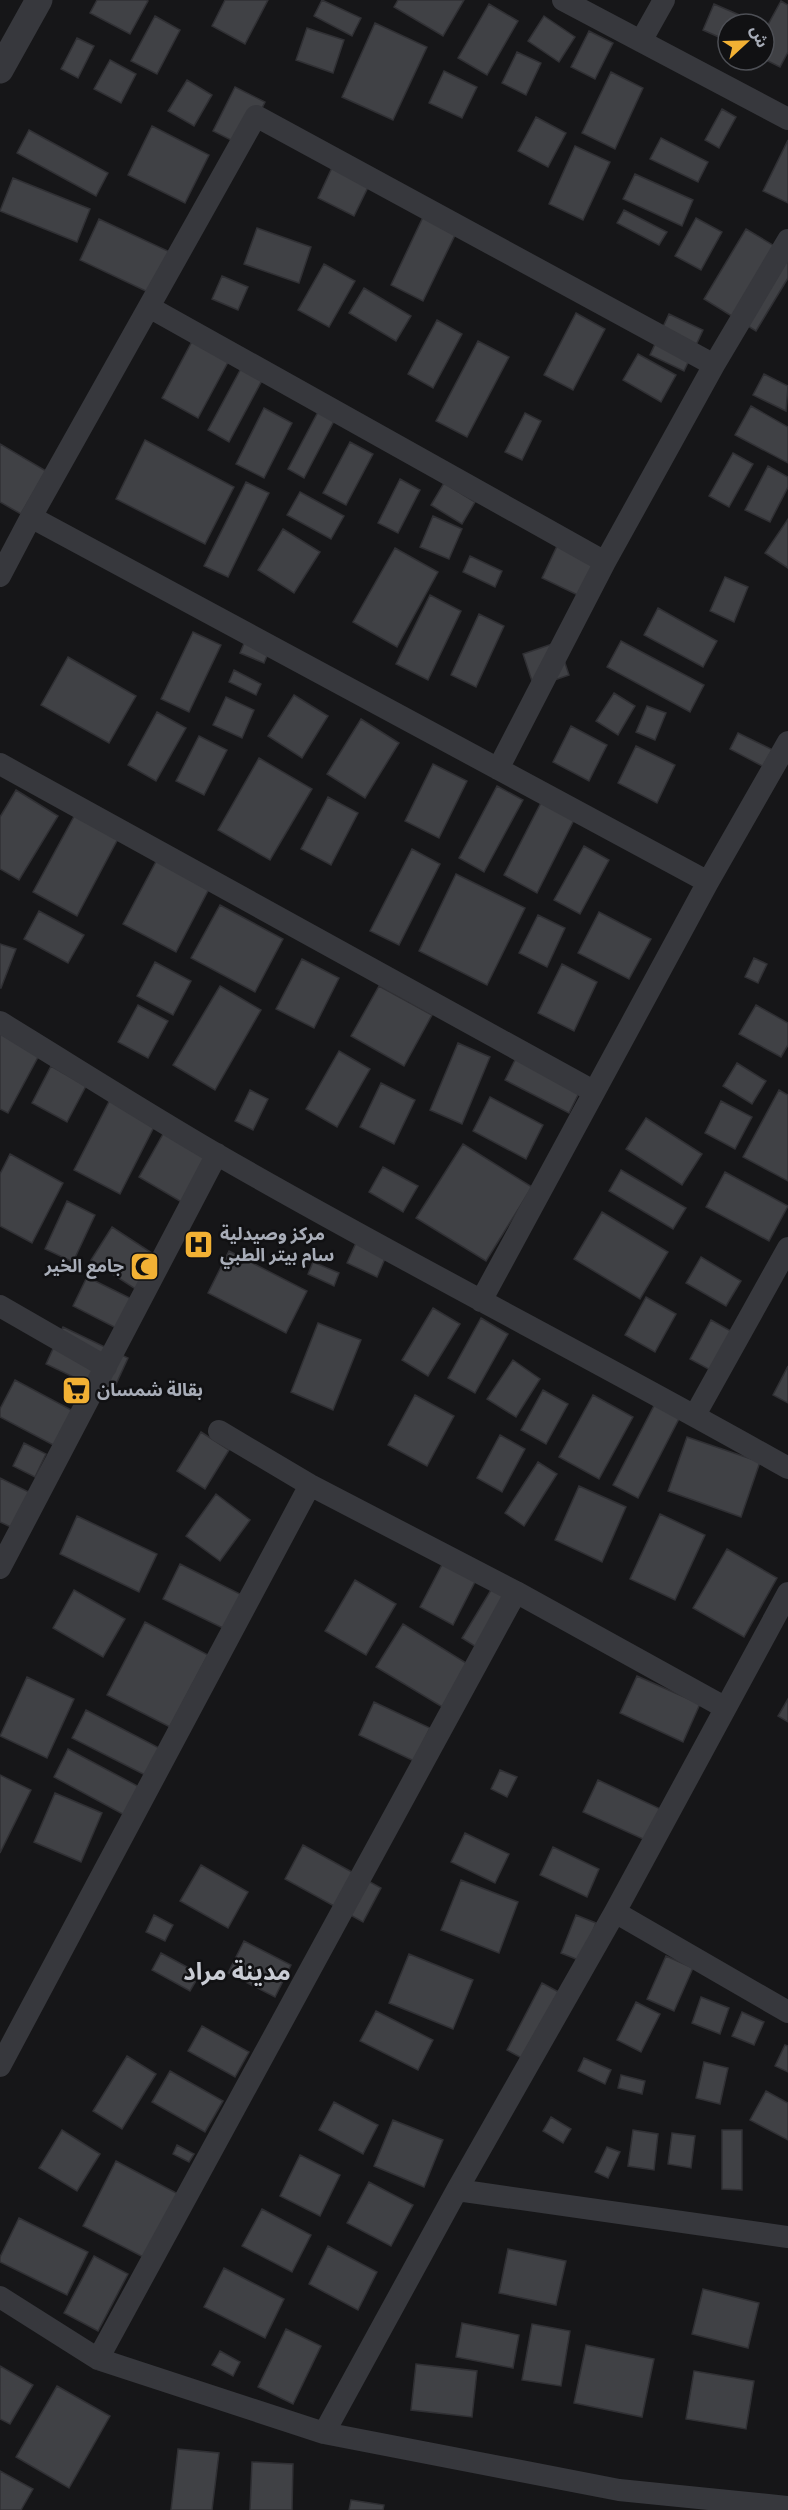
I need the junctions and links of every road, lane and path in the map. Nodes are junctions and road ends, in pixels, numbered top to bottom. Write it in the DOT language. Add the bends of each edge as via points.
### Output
graph roads {
  1 [pos="39,0"];
  2 [pos="562,0"];
  3 [pos="664,0"];
  4 [pos="641,40"];
  5 [pos="0,70"];
  6 [pos="788,119"];
  7 [pos="788,240"];
  8 [pos="149,307"];
  9 [pos="714,365"];
  10 [pos="31,517"];
  11 [pos="605,562"];
  12 [pos="0,576"];
  13 [pos="788,742"];
  14 [pos="0,764"];
  15 [pos="498,769"];
  16 [pos="708,882"];
  17 [pos="0,1022"];
  18 [pos="593,1091"];
  19 [pos="217,1154"];
  20 [pos="788,1248"];
  21 [pos="481,1302"];
  22 [pos="0,1306"];
  23 [pos="106,1367"];
  24 [pos="695,1415"];
  25 [pos="219,1431"];
  26 [pos="788,1468"];
  27 [pos="310,1485"];
  28 [pos="0,1568"];
  29 [pos="516,1592"];
  30 [pos="788,1593"];
  31 [pos="724,1707"];
  32 [pos="615,1912"];
  33 [pos="788,2012"];
  34 [pos="0,2066"];
  35 [pos="457,2190"];
  36 [pos="788,2237"];
  37 [pos="0,2297"];
  38 [pos="98,2359"];
  39 [pos="324,2433"];
  40 [pos="617,2500"];
  41 [pos="788,2507"];
  1 -- 5 [label="street"];
  2 -- 4 [label="street"];
  3 -- 4 [label="street"];
  4 -- 6 [label="street"];
  7 -- 9 [label="street"];
  8 -- 9 [label="street" via="256,116"];
  8 -- 10 [label="street"];
  8 -- 11 [label="street"];
  9 -- 11 [label="street"];
  10 -- 12 [label="street"];
  10 -- 15 [label="street"];
  11 -- 15 [label="street"];
  13 -- 16 [label="street"];
  14 -- 18 [label="street"];
  15 -- 16 [label="street"];
  16 -- 18 [label="street"];
  17 -- 19 [label="street"];
  18 -- 21 [label="street"];
  19 -- 21 [label="street"];
  19 -- 23 [label="street"];
  20 -- 24 [label="street"];
  21 -- 24 [label="street"];
  22 -- 23 [label="street"];
  23 -- 28 [label="street"];
  24 -- 26 [label="street"];
  25 -- 27 [label="street"];
  27 -- 29 [label="street"];
  27 -- 34 [label="street"];
  29 -- 31 [label="street"];
  29 -- 38 [label="street"];
  30 -- 31 [label="street"];
  31 -- 32 [label="street"];
  32 -- 33 [label="street"];
  32 -- 35 [label="street"];
  35 -- 36 [label="street"];
  35 -- 39 [label="street"];
  37 -- 38 [label="street"];
  38 -- 39 [label="street"];
  39 -- 40 [label="street"];
  40 -- 41 [label="street"];
}
